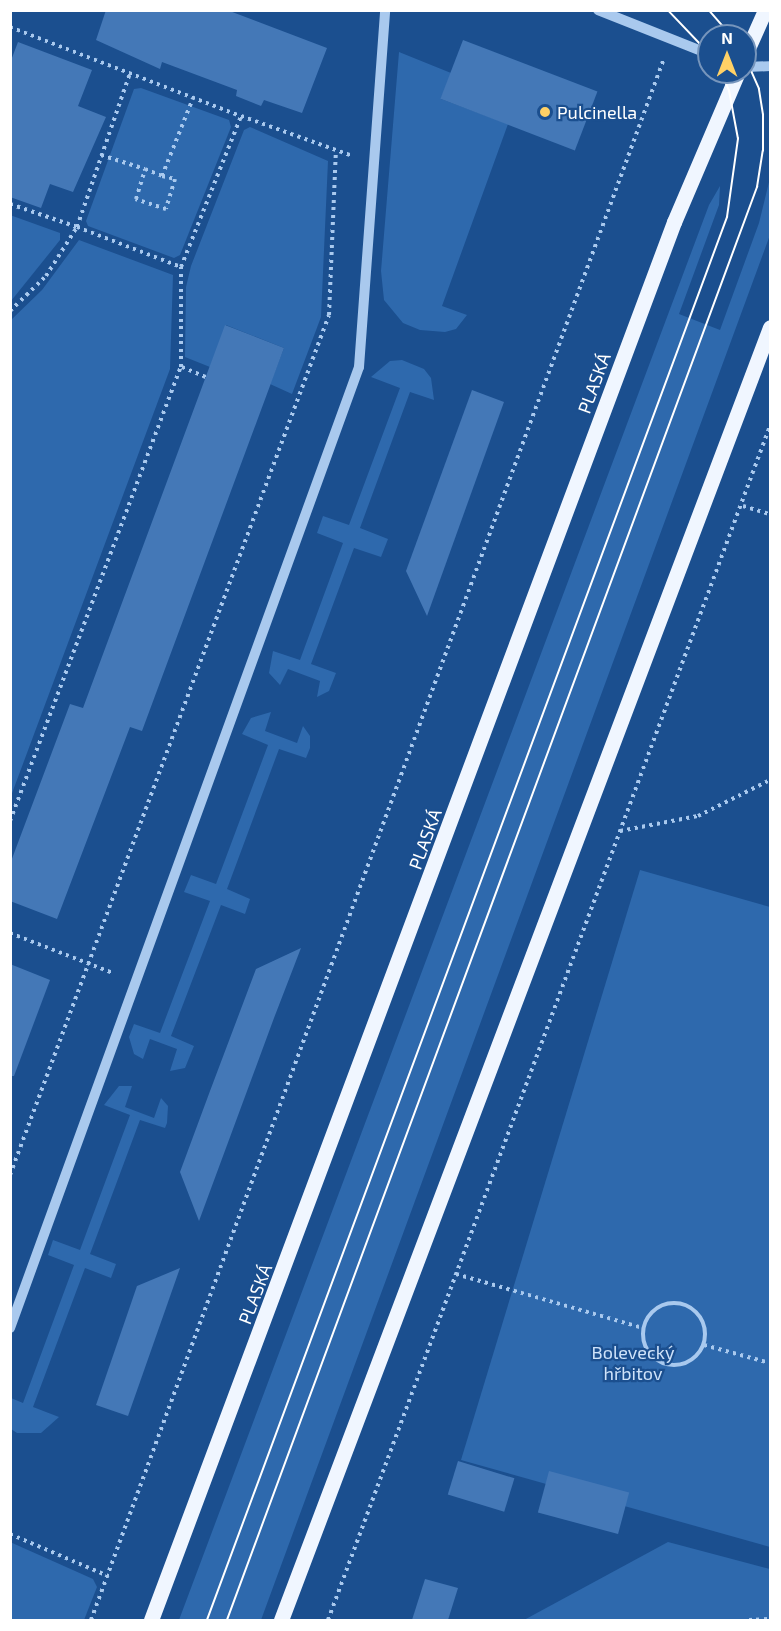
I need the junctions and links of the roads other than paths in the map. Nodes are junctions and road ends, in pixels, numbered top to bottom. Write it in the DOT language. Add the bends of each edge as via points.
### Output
graph roads {
  1 [pos="385,10"];
  2 [pos="598,10"];
  3 [pos="765,10"];
  4 [pos="757,28"];
  5 [pos="697,49"];
  6 [pos="733,84"];
  7 [pos="771,327"];
  8 [pos="10,1328"];
  9 [pos="151,1620"];
  10 [pos="281,1620"];
  1 -- 8 [label="street" via="359,367"];
  2 -- 5 [label="street"];
  3 -- 4 [label="main road"];
  6 -- 9 [label="main road, PLASKÁ" via="674,222"];
  7 -- 10 [label="main road"];
}
